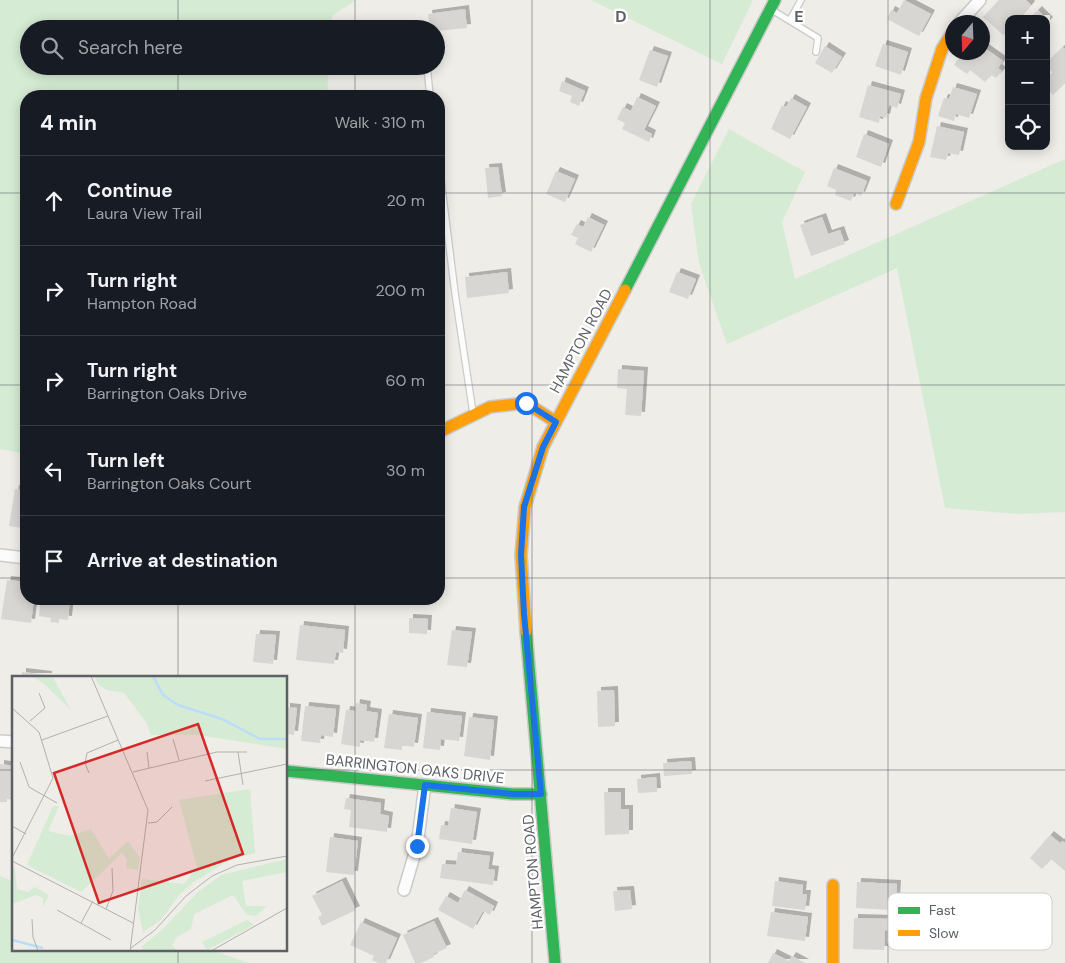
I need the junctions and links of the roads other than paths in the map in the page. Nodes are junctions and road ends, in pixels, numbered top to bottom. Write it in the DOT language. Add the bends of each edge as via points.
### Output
graph roads {
  1 [pos="801,0"];
  2 [pos="980,0"];
  3 [pos="773,5"];
  4 [pos="966,15"];
  5 [pos="790,20"];
  6 [pos="945,44"];
  7 [pos="816,52"];
  8 [pos="428,75"];
  9 [pos="429,90"];
  10 [pos="896,204"];
  11 [pos="445,212"];
  12 [pos="473,415"];
  13 [pos="556,422"];
  14 [pos="445,429"];
  15 [pos="0,555"];
  16 [pos="20,557"];
  17 [pos="288,771"];
  18 [pos="425,785"];
  19 [pos="541,794"];
  20 [pos="833,885"];
  21 [pos="404,890"];
  22 [pos="555,963"];
  23 [pos="833,963"];
  1 -- 5 [label="lane"];
  2 -- 4 [label="street"];
  3 -- 5 [label="lane"];
  3 -- 13 [label="main road, HAMPTON ROAD"];
  5 -- 7 [label="lane" via="818,38"];
  6 -- 10 [label="main road" via="926,98 919,142"];
  8 -- 9 [label="lane"];
  11 -- 12 [label="lane"];
  12 -- 13 [label="main road" via="490,407 526,403"];
  12 -- 14 [label="main road"];
  13 -- 19 [label="main road, HAMPTON ROAD" via="543,447 524,507 521,555"];
  15 -- 16 [label="street"];
  17 -- 18 [label="main road, BARRINGTON OAKS DRIVE"];
  18 -- 19 [label="main road, BARRINGTON OAKS DRIVE"];
  18 -- 21 [label="street" via="417,846"];
  19 -- 22 [label="main road, HAMPTON ROAD"];
  20 -- 23 [label="main road"];
}
